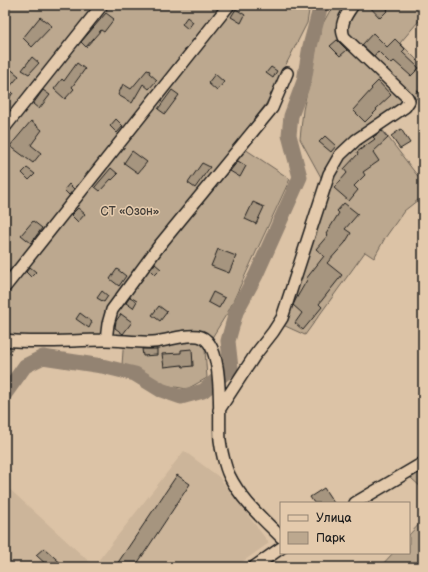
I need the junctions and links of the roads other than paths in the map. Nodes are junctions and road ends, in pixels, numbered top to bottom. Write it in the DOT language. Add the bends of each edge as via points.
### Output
graph roads {
  1 [pos="102,5"];
  2 [pos="228,5"];
  3 [pos="353,5"];
  4 [pos="287,73"];
  5 [pos="5,127"];
  6 [pos="5,287"];
  7 [pos="5,340"];
  8 [pos="106,340"];
  9 [pos="219,410"];
  10 [pos="423,463"];
  11 [pos="357,502"];
  12 [pos="280,536"];
  13 [pos="280,549"];
  14 [pos="254,567"];
  1 -- 5 [label="street"];
  2 -- 6 [label="street"];
  3 -- 9 [label="street" via="342,24 344,37 409,101 405,107 356,140 340,155 329,174 282,318"];
  4 -- 8 [label="street" via="272,108 159,246 112,310"];
  7 -- 8 [label="street"];
  8 -- 9 [label="street" via="153,342 200,336 208,342 214,353 218,371"];
  9 -- 12 [label="street" via="220,441 228,474 243,499"];
  10 -- 11 [label="street"];
  13 -- 14 [label="street"];
}
